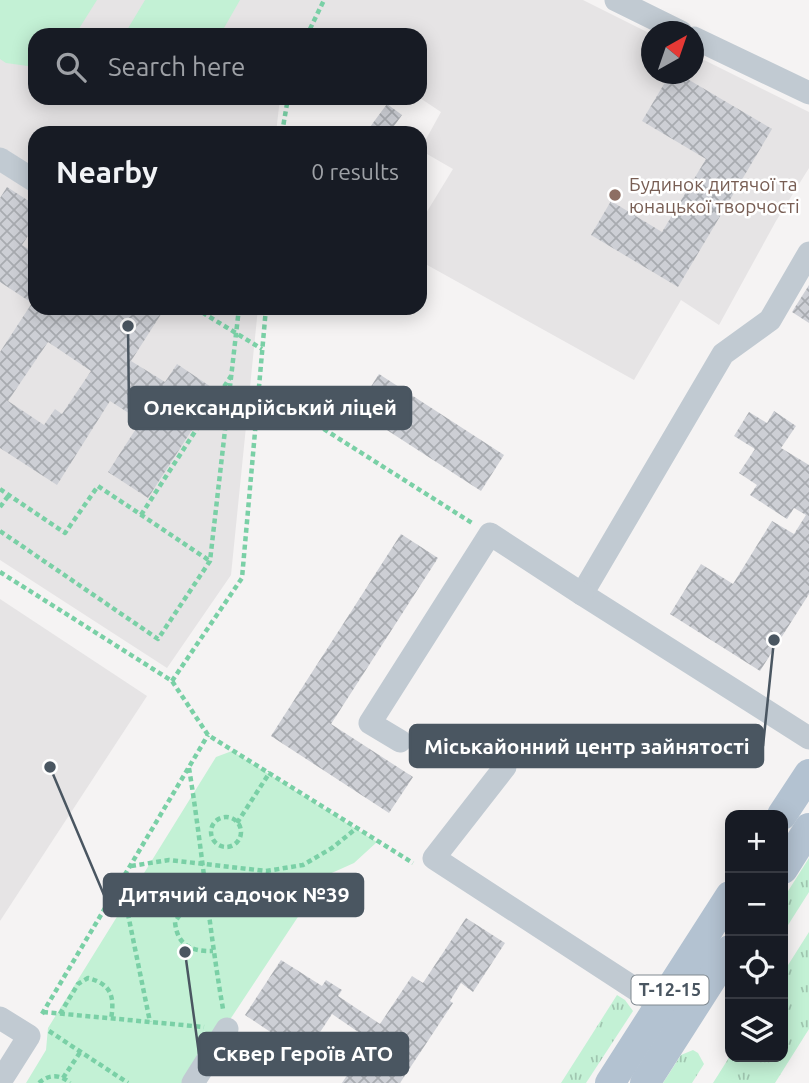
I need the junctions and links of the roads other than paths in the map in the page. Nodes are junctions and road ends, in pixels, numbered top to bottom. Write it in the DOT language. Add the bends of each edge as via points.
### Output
graph roads {
  1 [pos="616,0"];
  2 [pos="659,21"];
  3 [pos="704,43"];
  4 [pos="809,93"];
  5 [pos="0,159"];
  6 [pos="28,177"];
  7 [pos="809,253"];
  8 [pos="582,594"];
  9 [pos="809,738"];
  10 [pos="400,741"];
  11 [pos="505,767"];
  12 [pos="809,774"];
  13 [pos="785,810"];
  14 [pos="809,828"];
  15 [pos="788,861"];
  16 [pos="725,905"];
  17 [pos="725,958"];
  18 [pos="660,1005"];
  19 [pos="0,1018"];
  20 [pos="227,1030"];
  21 [pos="0,1082"];
  22 [pos="614,1082"];
  23 [pos="193,1083"];
  24 [pos="645,1083"];
  1 -- 2 [label="lane"];
  3 -- 4 [label="lane"];
  5 -- 6 [label="lane"];
  7 -- 8 [label="lane" via="771,320 723,354"];
  8 -- 9 [label="lane"];
  8 -- 10 [label="lane" via="490,534 370,723"];
  11 -- 18 [label="lane" via="434,858"];
  12 -- 13 [label="main road"];
  14 -- 15 [label="main road"];
  16 -- 18 [label="main road, Т-12-15"];
  17 -- 24 [label="main road, Т-12-15"];
  18 -- 22 [label="main road, Т-12-15"];
  19 -- 21 [label="lane" via="33,1029"];
  20 -- 23 [label="lane"];
}
